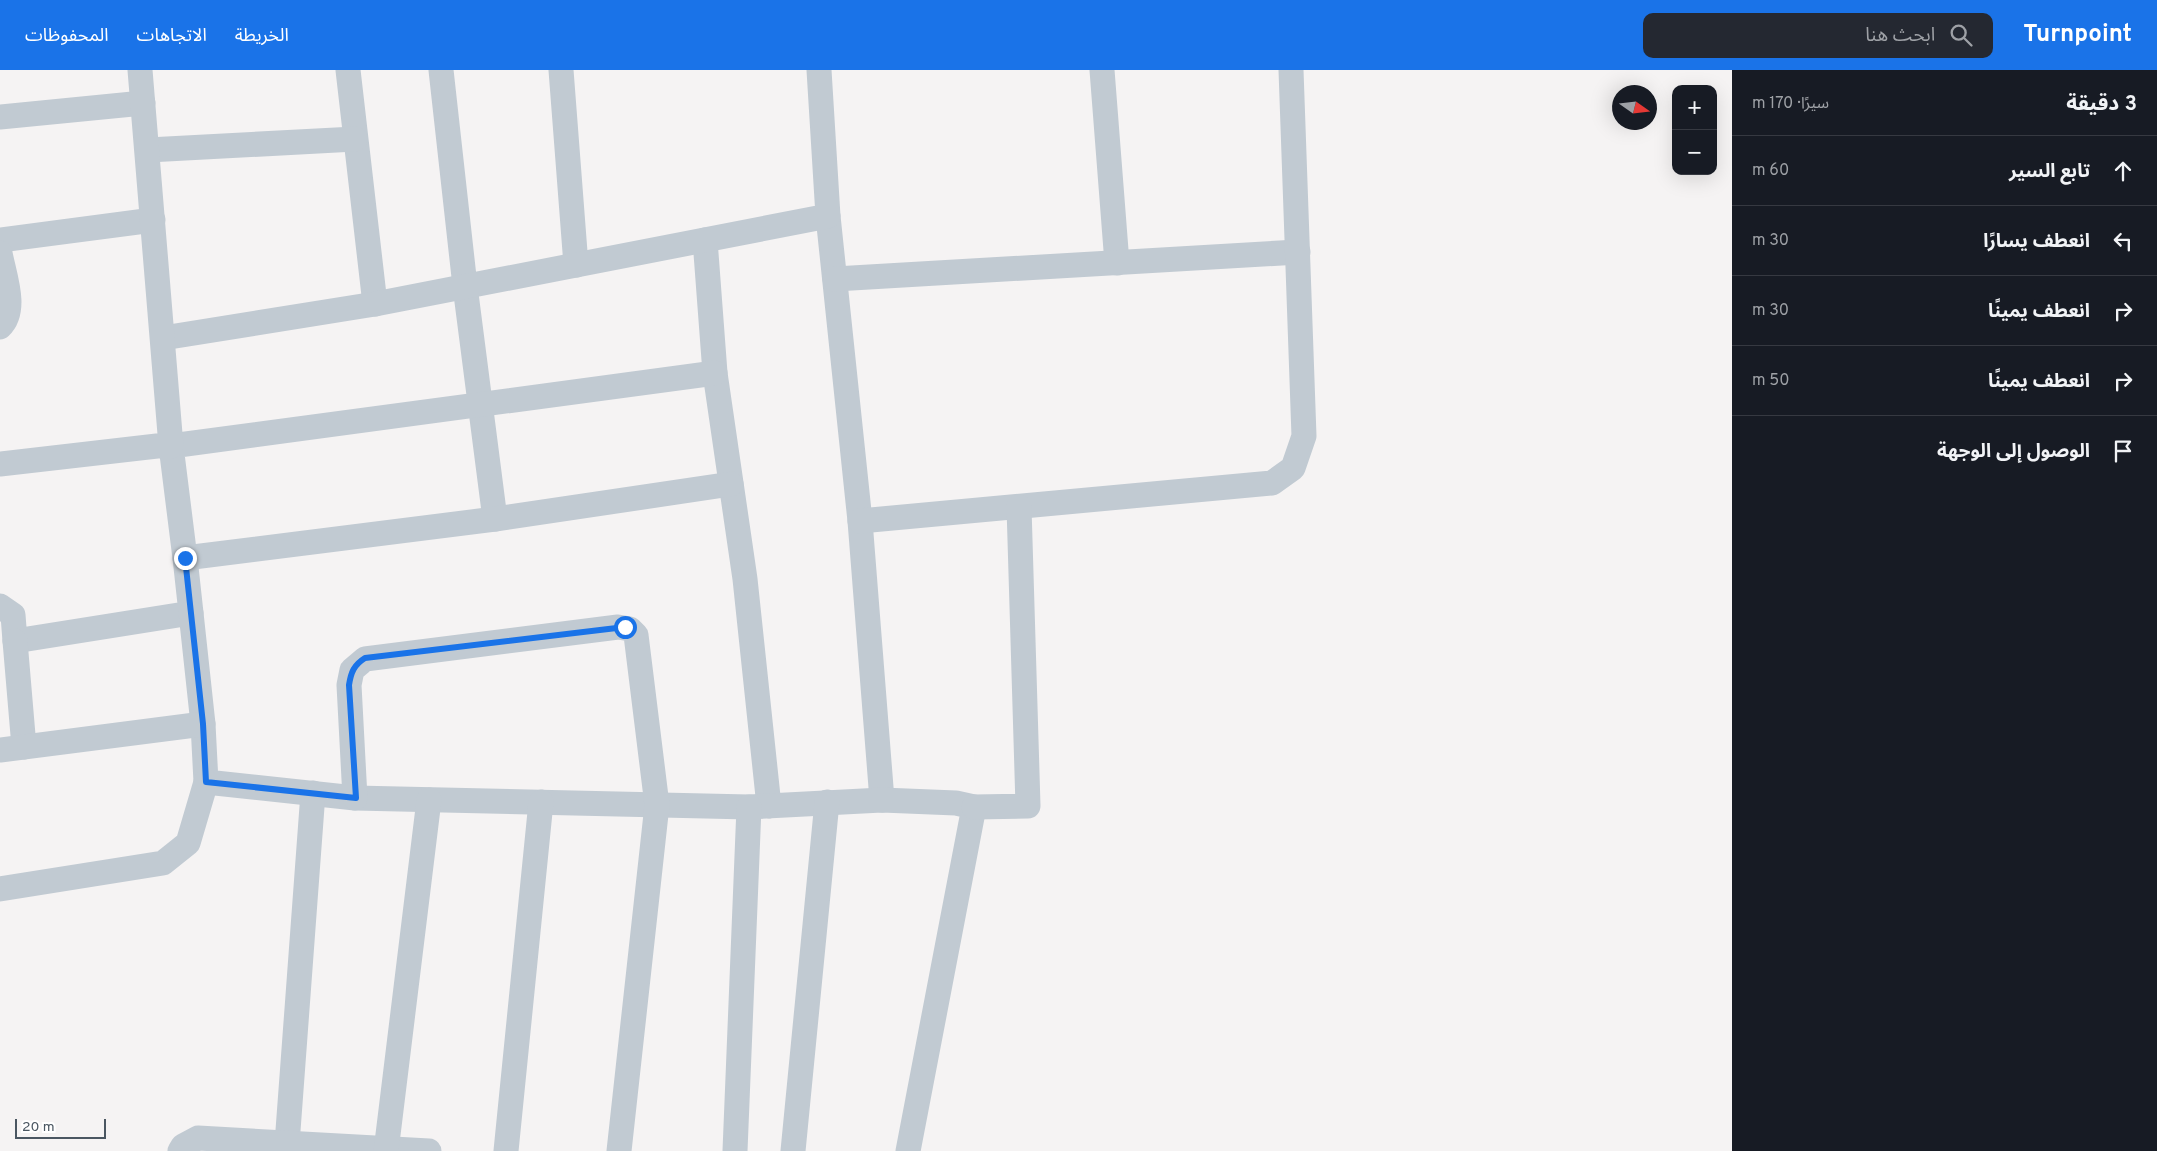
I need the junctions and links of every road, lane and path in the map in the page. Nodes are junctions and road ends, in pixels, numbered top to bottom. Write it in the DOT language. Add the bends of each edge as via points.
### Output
graph roads {
  1 [pos="140,70"];
  2 [pos="348,70"];
  3 [pos="442,70"];
  4 [pos="561,70"];
  5 [pos="819,70"];
  6 [pos="1102,70"];
  7 [pos="1291,70"];
  8 [pos="143,103"];
  9 [pos="0,117"];
  10 [pos="354,139"];
  11 [pos="148,150"];
  12 [pos="828,216"];
  13 [pos="153,220"];
  14 [pos="0,240"];
  15 [pos="704,240"];
  16 [pos="1298,252"];
  17 [pos="0,253"];
  18 [pos="1117,263"];
  19 [pos="576,265"];
  20 [pos="835,279"];
  21 [pos="465,286"];
  22 [pos="375,304"];
  23 [pos="0,327"];
  24 [pos="163,338"];
  25 [pos="715,373"];
  26 [pos="480,404"];
  27 [pos="171,446"];
  28 [pos="0,464"];
  29 [pos="731,484"];
  30 [pos="1018,506"];
  31 [pos="495,519"];
  32 [pos="860,521"];
  33 [pos="185,558"];
  34 [pos="0,606"];
  35 [pos="191,613"];
  36 [pos="15,641"];
  37 [pos="203,724"];
  38 [pos="12,748"];
  39 [pos="206,782"];
  40 [pos="313,793"];
  41 [pos="356,798"];
  42 [pos="429,800"];
  43 [pos="882,800"];
  44 [pos="541,802"];
  45 [pos="826,802"];
  46 [pos="657,805"];
  47 [pos="759,807"];
  48 [pos="974,807"];
  49 [pos="0,889"];
  50 [pos="287,1144"];
  51 [pos="387,1150"];
  52 [pos="180,1151"];
  53 [pos="429,1151"];
  54 [pos="506,1151"];
  55 [pos="619,1151"];
  56 [pos="735,1151"];
  57 [pos="793,1151"];
  58 [pos="908,1151"];
  1 -- 8 [label="street"];
  2 -- 10 [label="street"];
  3 -- 21 [label="street"];
  4 -- 19 [label="street"];
  5 -- 12 [label="street"];
  6 -- 18 [label="street"];
  7 -- 16 [label="street"];
  8 -- 9 [label="street"];
  8 -- 11 [label="street"];
  10 -- 11 [label="street"];
  10 -- 22 [label="street"];
  11 -- 13 [label="street"];
  12 -- 15 [label="street"];
  12 -- 20 [label="street"];
  13 -- 14 [label="street"];
  13 -- 24 [label="street"];
  15 -- 19 [label="street"];
  15 -- 25 [label="street"];
  16 -- 18 [label="street"];
  16 -- 30 [label="street" via="1304,436 1293,468 1272,482"];
  17 -- 23 [label="street" via="9,309 6,322"];
  18 -- 20 [label="street"];
  19 -- 21 [label="street"];
  20 -- 32 [label="street"];
  21 -- 22 [label="street"];
  21 -- 26 [label="street"];
  22 -- 24 [label="street"];
  24 -- 27 [label="street"];
  25 -- 26 [label="street"];
  25 -- 29 [label="street"];
  26 -- 27 [label="street"];
  26 -- 31 [label="street"];
  27 -- 28 [label="street"];
  27 -- 33 [label="street"];
  29 -- 31 [label="street"];
  29 -- 47 [label="street" via="745,579"];
  30 -- 32 [label="street"];
  30 -- 48 [label="street" via="1028,806"];
  31 -- 33 [label="street"];
  32 -- 43 [label="street"];
  33 -- 35 [label="street"];
  34 -- 36 [label="street" via="13,616"];
  35 -- 36 [label="street"];
  35 -- 37 [label="street"];
  36 -- 38 [label="street"];
  37 -- 38 [label="street"];
  37 -- 39 [label="street"];
  39 -- 40 [label="street"];
  39 -- 49 [label="street" via="188,843 164,863"];
  40 -- 41 [label="street"];
  40 -- 50 [label="street"];
  41 -- 42 [label="street"];
  41 -- 46 [label="street" via="349,685 350,674 365,658 618,627 630,629 638,643"];
  42 -- 44 [label="street"];
  42 -- 51 [label="street"];
  43 -- 45 [label="street"];
  43 -- 48 [label="street" via="956,803"];
  44 -- 46 [label="street"];
  44 -- 54 [label="street"];
  45 -- 47 [label="street"];
  45 -- 57 [label="street"];
  46 -- 47 [label="street"];
  46 -- 55 [label="street"];
  47 -- 56 [label="street"];
  48 -- 58 [label="street"];
  50 -- 51 [label="street"];
  50 -- 52 [label="street" via="198,1138"];
  51 -- 53 [label="street"];
}
